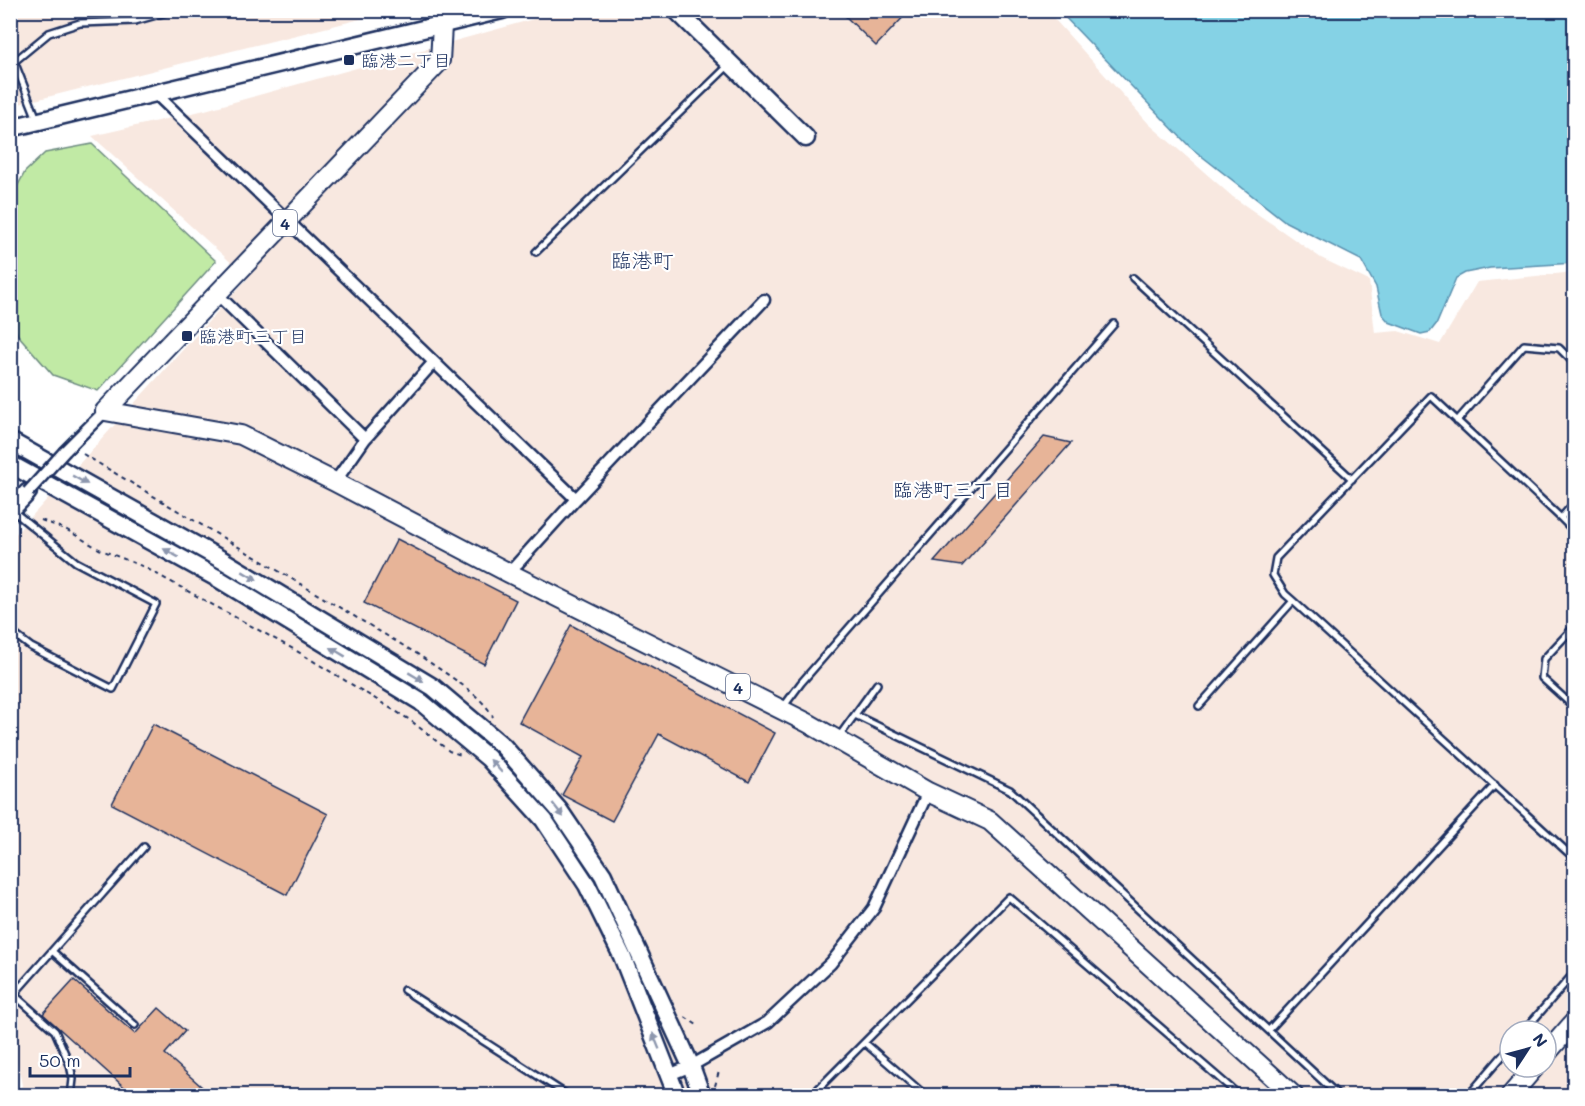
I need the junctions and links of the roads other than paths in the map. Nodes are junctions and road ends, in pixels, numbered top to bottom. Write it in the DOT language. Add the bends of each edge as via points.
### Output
graph roads {
  1 [pos="174,10"];
  2 [pos="502,10"];
  3 [pos="676,10"];
  4 [pos="442,25"];
  5 [pos="10,51"];
  6 [pos="15,61"];
  7 [pos="730,64"];
  8 [pos="155,93"];
  9 [pos="38,121"];
  10 [pos="10,128"];
  11 [pos="806,138"];
  12 [pos="287,222"];
  13 [pos="536,252"];
  14 [pos="1133,278"];
  15 [pos="217,294"];
  16 [pos="764,300"];
  17 [pos="1113,324"];
  18 [pos="433,363"];
  19 [pos="1575,363"];
  20 [pos="105,411"];
  21 [pos="1457,421"];
  22 [pos="365,439"];
  23 [pos="10,441"];
  24 [pos="10,464"];
  25 [pos="1352,478"];
  26 [pos="335,482"];
  27 [pos="28,492"];
  28 [pos="576,499"];
  29 [pos="1575,503"];
  30 [pos="11,510"];
  31 [pos="1561,518"];
  32 [pos="1575,531"];
  33 [pos="509,573"];
  34 [pos="1293,601"];
  35 [pos="1575,627"];
  36 [pos="10,631"];
  37 [pos="877,684"];
  38 [pos="1199,706"];
  39 [pos="1575,707"];
  40 [pos="781,709"];
  41 [pos="855,715"];
  42 [pos="837,740"];
  43 [pos="1495,785"];
  44 [pos="928,792"];
  45 [pos="144,847"];
  46 [pos="1575,858"];
  47 [pos="52,951"];
  48 [pos="1575,973"];
  49 [pos="404,990"];
  50 [pos="12,992"];
  51 [pos="1535,1019"];
  52 [pos="1575,1022"];
  53 [pos="135,1025"];
  54 [pos="1269,1030"];
  55 [pos="1558,1041"];
  56 [pos="865,1043"];
  57 [pos="1498,1061"];
  58 [pos="691,1065"];
  59 [pos="669,1075"];
  60 [pos="1524,1079"];
  61 [pos="708,1094"];
  62 [pos="71,1095"];
  63 [pos="569,1095"];
  64 [pos="677,1095"];
  65 [pos="812,1095"];
  66 [pos="926,1095"];
  67 [pos="1240,1095"];
  68 [pos="1294,1095"];
  69 [pos="1340,1095"];
  70 [pos="1468,1095"];
  71 [pos="1510,1095"];
  1 -- 6 [label="lane" via="135,21 80,22 49,33"];
  2 -- 4 [label="street"];
  3 -- 7 [label="street"];
  4 -- 8 [label="street"];
  4 -- 12 [label="main road, 4" via="441,61"];
  5 -- 6 [label="lane"];
  6 -- 9 [label="lane"];
  7 -- 11 [label="street"];
  7 -- 13 [label="lane"];
  8 -- 9 [label="street"];
  8 -- 12 [label="street"];
  9 -- 10 [label="street"];
  12 -- 15 [label="main road, 4"];
  12 -- 18 [label="street"];
  14 -- 25 [label="lane"];
  15 -- 20 [label="main road, 4"];
  15 -- 22 [label="street"];
  16 -- 28 [label="street"];
  17 -- 40 [label="lane"];
  18 -- 22 [label="street"];
  18 -- 28 [label="street"];
  19 -- 21 [label="lane" via="1559,348 1524,345"];
  20 -- 26 [label="main road, 4" via="241,435"];
  20 -- 27 [label="street, bridge"];
  21 -- 25 [label="lane" via="1431,396"];
  21 -- 31 [label="lane"];
  22 -- 26 [label="street"];
  23 -- 58 [label="street, one-way" via="224,561 433,687 503,746 559,810 603,875"];
  59 -- 24 [label="street, one-way" via="622,956 587,885 544,820 488,758 421,702 217,578"];
  25 -- 34 [label="lane" via="1276,558 1274,575"];
  26 -- 33 [label="main road, 4"];
  27 -- 30 [label="street"];
  28 -- 33 [label="street"];
  29 -- 31 [label="lane"];
  30 -- 36 [label="lane" via="76,562 156,604 113,689"];
  31 -- 32 [label="lane"];
  33 -- 40 [label="main road, 4"];
  34 -- 38 [label="lane"];
  34 -- 43 [label="lane"];
  35 -- 39 [label="lane" via="1544,659 1542,678"];
  37 -- 41 [label="lane"];
  40 -- 42 [label="main road, 4"];
  41 -- 42 [label="lane"];
  41 -- 54 [label="lane" via="1010,790"];
  42 -- 44 [label="main road, 4"];
  43 -- 46 [label="lane"];
  43 -- 54 [label="lane"];
  44 -- 58 [label="street" via="874,908 831,963 768,1022"];
  44 -- 68 [label="main road, 4" via="990,821"];
  45 -- 47 [label="lane"];
  47 -- 50 [label="lane"];
  47 -- 53 [label="lane"];
  48 -- 51 [label="lane"];
  49 -- 63 [label="lane"];
  50 -- 62 [label="lane" via="55,1031 70,1065"];
  52 -- 55 [label="main road"];
  54 -- 69 [label="lane"];
  56 -- 65 [label="lane"];
  56 -- 66 [label="lane"];
  56 -- 67 [label="lane" via="1009,897"];
  57 -- 70 [label="lane"];
  58 -- 59 [label="street"];
  58 -- 61 [label="street"];
  59 -- 64 [label="street"];
  60 -- 71 [label="main road"];
}
